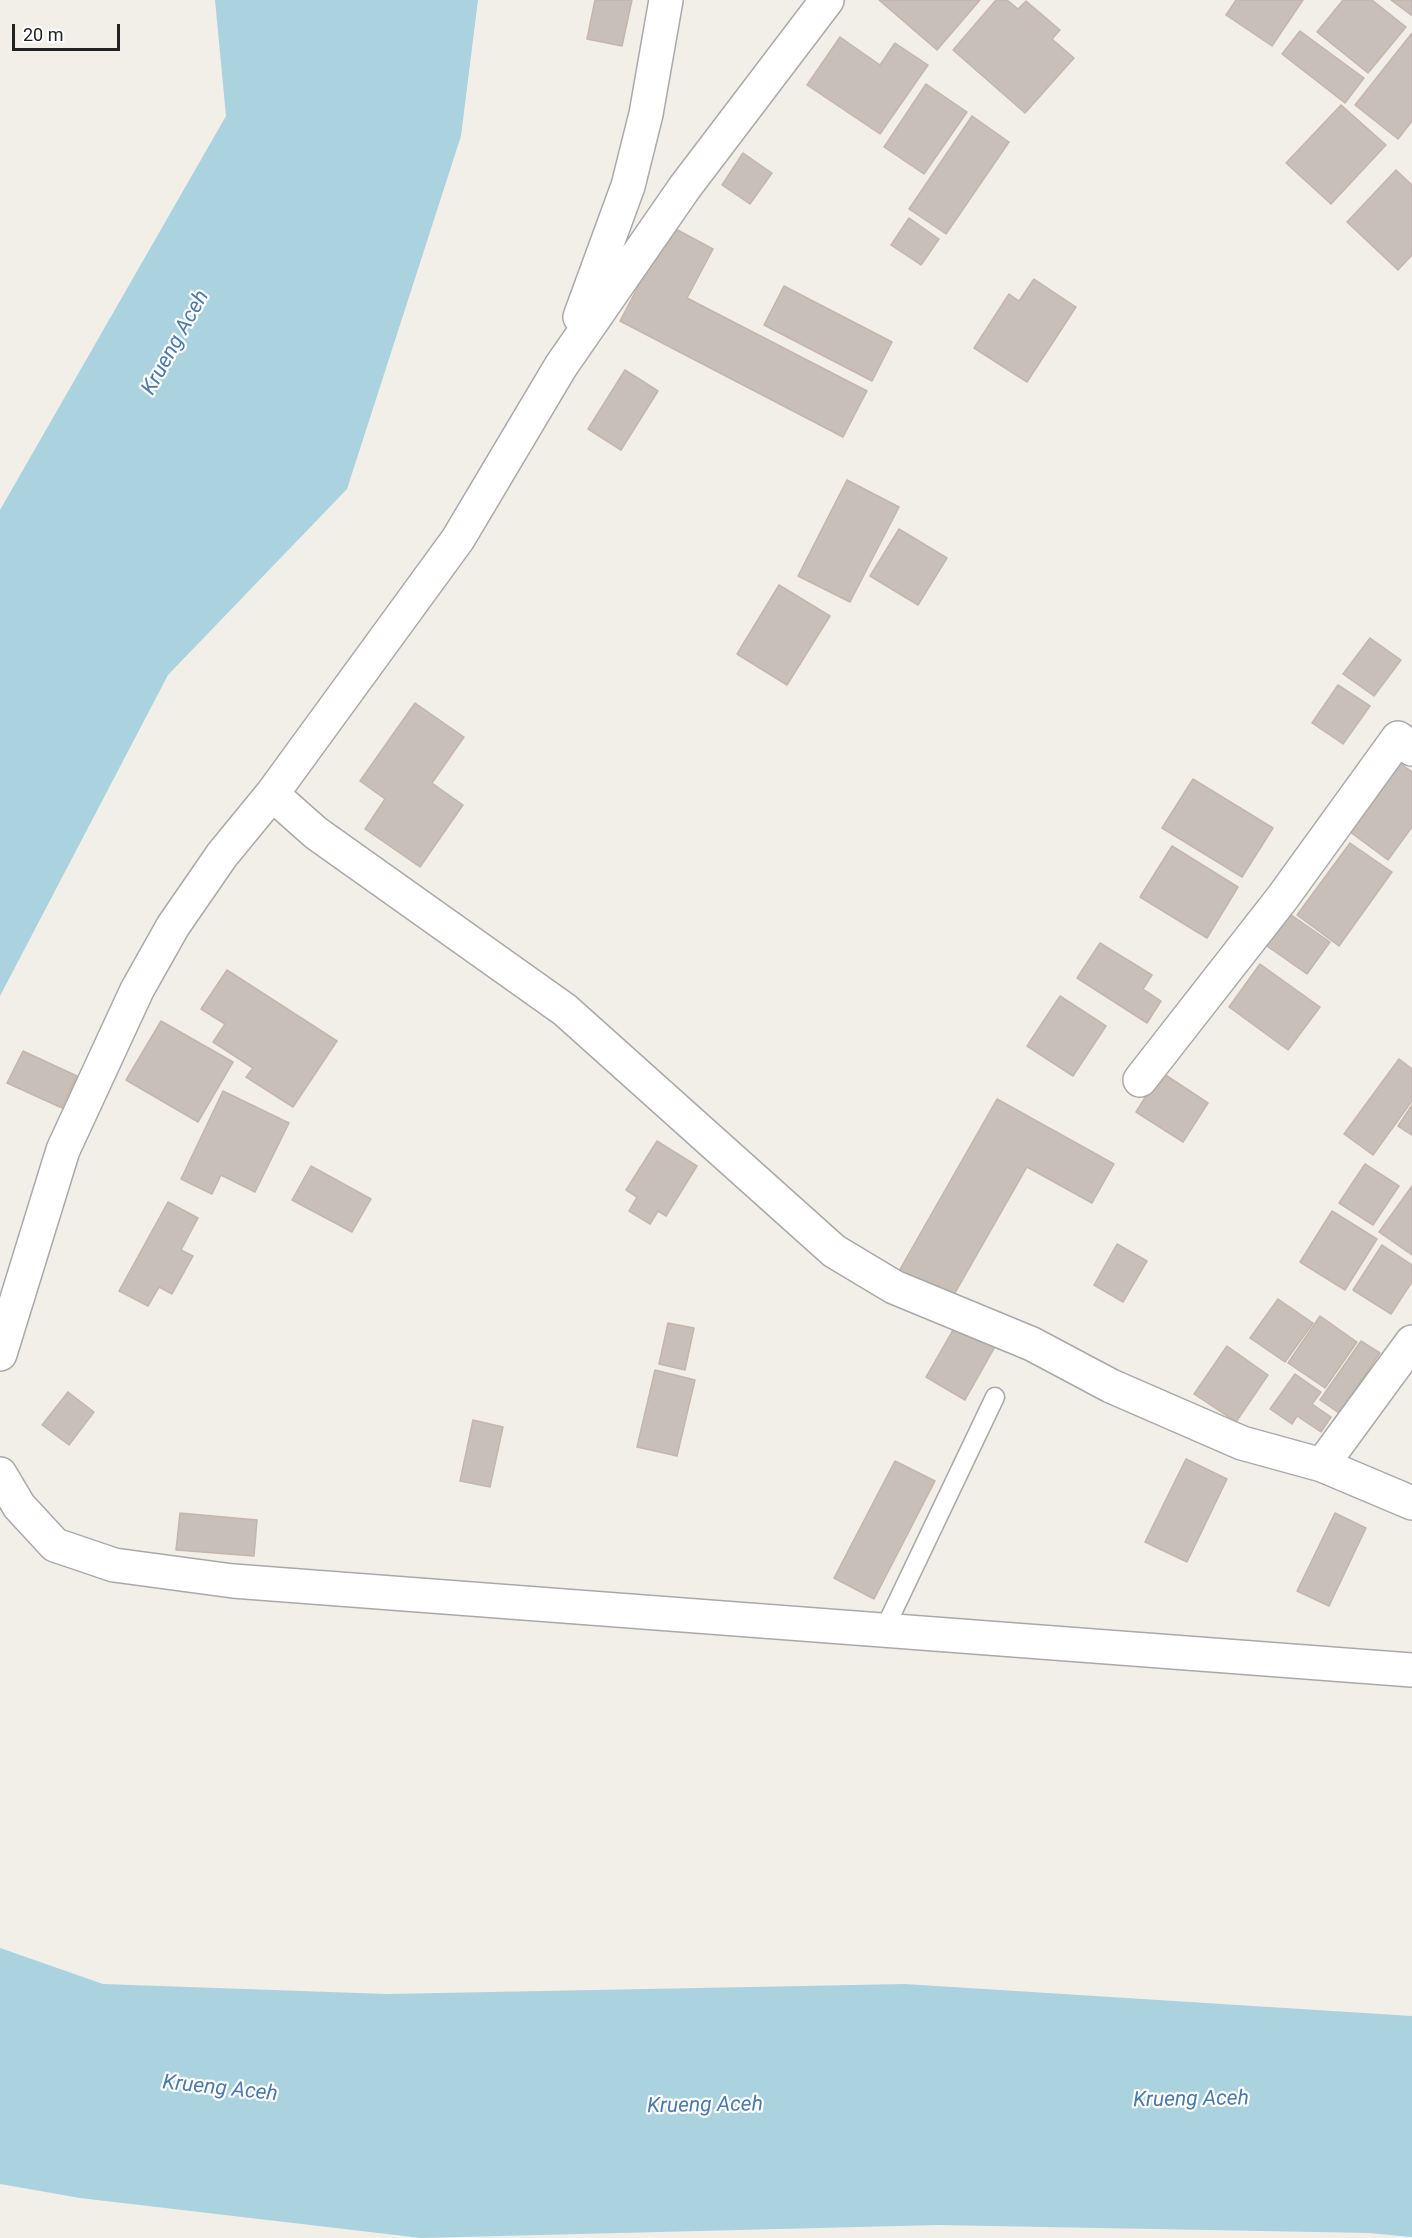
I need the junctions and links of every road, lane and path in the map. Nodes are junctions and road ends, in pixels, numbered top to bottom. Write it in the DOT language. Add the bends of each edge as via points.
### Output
graph roads {
  1 [pos="666,0"];
  2 [pos="827,0"];
  3 [pos="561,366"];
  4 [pos="1407,736"];
  5 [pos="272,794"];
  6 [pos="1140,1080"];
  7 [pos="1412,1342"];
  8 [pos="0,1353"];
  9 [pos="995,1397"];
  10 [pos="1322,1465"];
  11 [pos="0,1474"];
  12 [pos="1412,1503"];
  13 [pos="883,1632"];
  14 [pos="1412,1670"];
  1 -- 3 [label="street" via="646,114 628,186"];
  2 -- 3 [label="street" via="685,187"];
  3 -- 5 [label="street" via="458,538"];
  4 -- 6 [label="street"];
  5 -- 8 [label="street" via="191,899 137,990 63,1150"];
  5 -- 10 [label="street" via="316,832 565,1010 834,1251 894,1287 1032,1344 1122,1391 1242,1443"];
  7 -- 10 [label="street"];
  9 -- 13 [label="lane"];
  10 -- 12 [label="street"];
  11 -- 13 [label="street" via="20,1506 55,1545 114,1565 233,1581"];
  13 -- 14 [label="street"];
}
